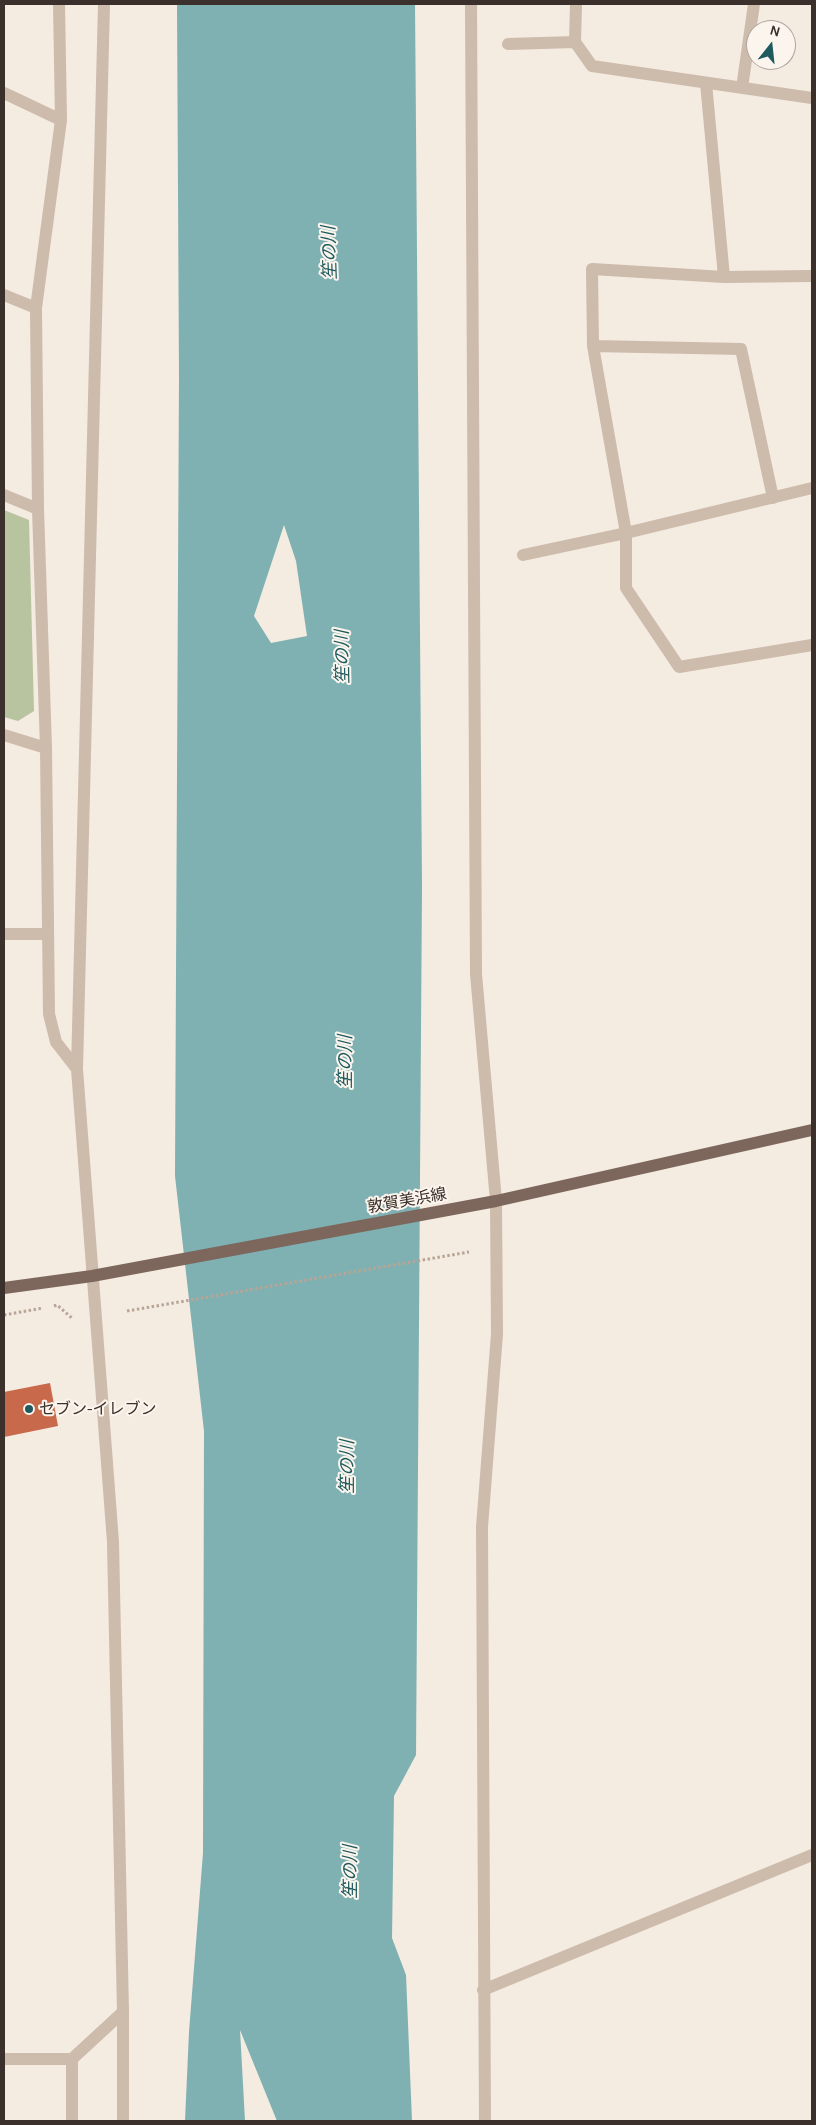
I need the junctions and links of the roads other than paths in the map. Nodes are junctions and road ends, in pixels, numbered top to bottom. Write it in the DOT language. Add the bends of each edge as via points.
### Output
graph roads {
  1 [pos="104,4"];
  2 [pos="471,4"];
  3 [pos="576,4"];
  4 [pos="754,4"];
  5 [pos="57,7"];
  6 [pos="575,42"];
  7 [pos="508,44"];
  8 [pos="706,83"];
  9 [pos="742,88"];
  10 [pos="4,93"];
  11 [pos="812,98"];
  12 [pos="61,120"];
  13 [pos="724,276"];
  14 [pos="812,276"];
  15 [pos="4,295"];
  16 [pos="36,308"];
  17 [pos="593,346"];
  18 [pos="812,488"];
  19 [pos="4,495"];
  20 [pos="773,498"];
  21 [pos="38,509"];
  22 [pos="626,533"];
  23 [pos="523,555"];
  24 [pos="812,645"];
  25 [pos="4,735"];
  26 [pos="46,748"];
  27 [pos="4,934"];
  28 [pos="48,934"];
  29 [pos="77,1069"];
  30 [pos="812,1130"];
  31 [pos="496,1201"];
  32 [pos="92,1276"];
  33 [pos="4,1288"];
  34 [pos="812,1855"];
  35 [pos="483,1990"];
  36 [pos="123,2012"];
  37 [pos="4,2059"];
  38 [pos="72,2059"];
  39 [pos="72,2121"];
  40 [pos="123,2121"];
  41 [pos="485,2121"];
  1 -- 29 [label="street"];
  2 -- 31 [label="street" via="476,974"];
  3 -- 6 [label="street"];
  4 -- 9 [label="street"];
  5 -- 12 [label="street"];
  6 -- 7 [label="street"];
  6 -- 8 [label="street" via="592,66"];
  8 -- 9 [label="street"];
  8 -- 13 [label="street"];
  9 -- 11 [label="street"];
  10 -- 12 [label="street"];
  12 -- 16 [label="street"];
  13 -- 14 [label="street"];
  13 -- 17 [label="street" via="592,269"];
  15 -- 16 [label="street"];
  16 -- 21 [label="street"];
  17 -- 20 [label="street" via="741,349"];
  17 -- 22 [label="street"];
  18 -- 20 [label="street"];
  19 -- 21 [label="street"];
  20 -- 22 [label="street"];
  21 -- 26 [label="street"];
  22 -- 23 [label="street"];
  22 -- 24 [label="street" via="626,588 679,668"];
  25 -- 26 [label="street"];
  26 -- 28 [label="street"];
  27 -- 28 [label="street"];
  28 -- 29 [label="street" via="49,1014 56,1042"];
  29 -- 32 [label="street"];
  30 -- 31 [label="main road, 敦賀美浜線"];
  31 -- 32 [label="main road, 敦賀美浜線"];
  31 -- 35 [label="street" via="496,1334 482,1527"];
  32 -- 33 [label="main road, 敦賀美浜線"];
  32 -- 36 [label="street" via="113,1542"];
  34 -- 35 [label="street"];
  35 -- 41 [label="street"];
  36 -- 38 [label="street"];
  36 -- 40 [label="street"];
  37 -- 38 [label="street"];
  38 -- 39 [label="street"];
}
